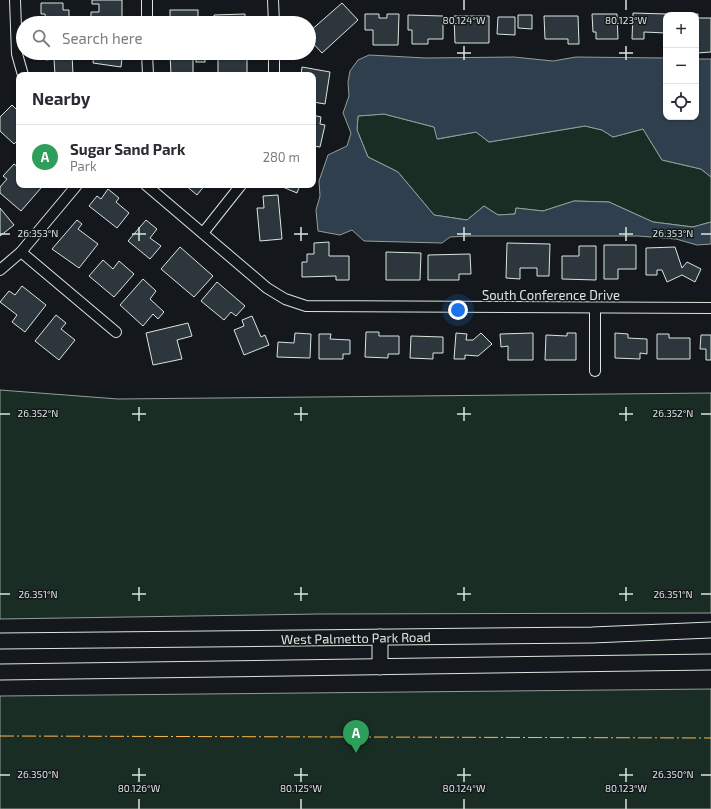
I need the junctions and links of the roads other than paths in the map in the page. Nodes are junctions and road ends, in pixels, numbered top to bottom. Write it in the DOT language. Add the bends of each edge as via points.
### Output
graph roads {
  1 [pos="16,0"];
  2 [pos="147,0"];
  3 [pos="274,0"];
  4 [pos="16,16"];
  5 [pos="147,16"];
  6 [pos="274,16"];
  7 [pos="19,60"];
  8 [pos="147,60"];
  9 [pos="274,60"];
  10 [pos="22,72"];
  11 [pos="148,72"];
  12 [pos="274,72"];
  13 [pos="75,188"];
  14 [pos="150,188"];
  15 [pos="239,188"];
  16 [pos="203,233"];
  17 [pos="21,252"];
  18 [pos="0,270"];
  19 [pos="595,308"];
  20 [pos="711,308"];
  21 [pos="116,332"];
  22 [pos="595,371"];
  23 [pos="711,630"];
  24 [pos="380,637"];
  25 [pos="0,641"];
  26 [pos="711,662"];
  27 [pos="380,667"];
  28 [pos="0,672"];
  1 -- 4 [label="street"];
  2 -- 5 [label="street"];
  3 -- 6 [label="street"];
  7 -- 10 [label="street"];
  8 -- 11 [label="street"];
  9 -- 12 [label="street"];
  13 -- 17 [label="street"];
  14 -- 16 [label="street, South Conference Drive"];
  15 -- 16 [label="street"];
  16 -- 19 [label="street, South Conference Drive" via="276,294 306,306"];
  17 -- 18 [label="street"];
  17 -- 21 [label="street"];
  19 -- 20 [label="street, South Conference Drive"];
  19 -- 22 [label="street"];
  23 -- 24 [label="main road, West Palmetto Park Road" via="592,635"];
  24 -- 25 [label="main road, West Palmetto Park Road"];
  24 -- 27 [label="main road"];
  26 -- 27 [label="main road"];
  27 -- 28 [label="main road"];
}
